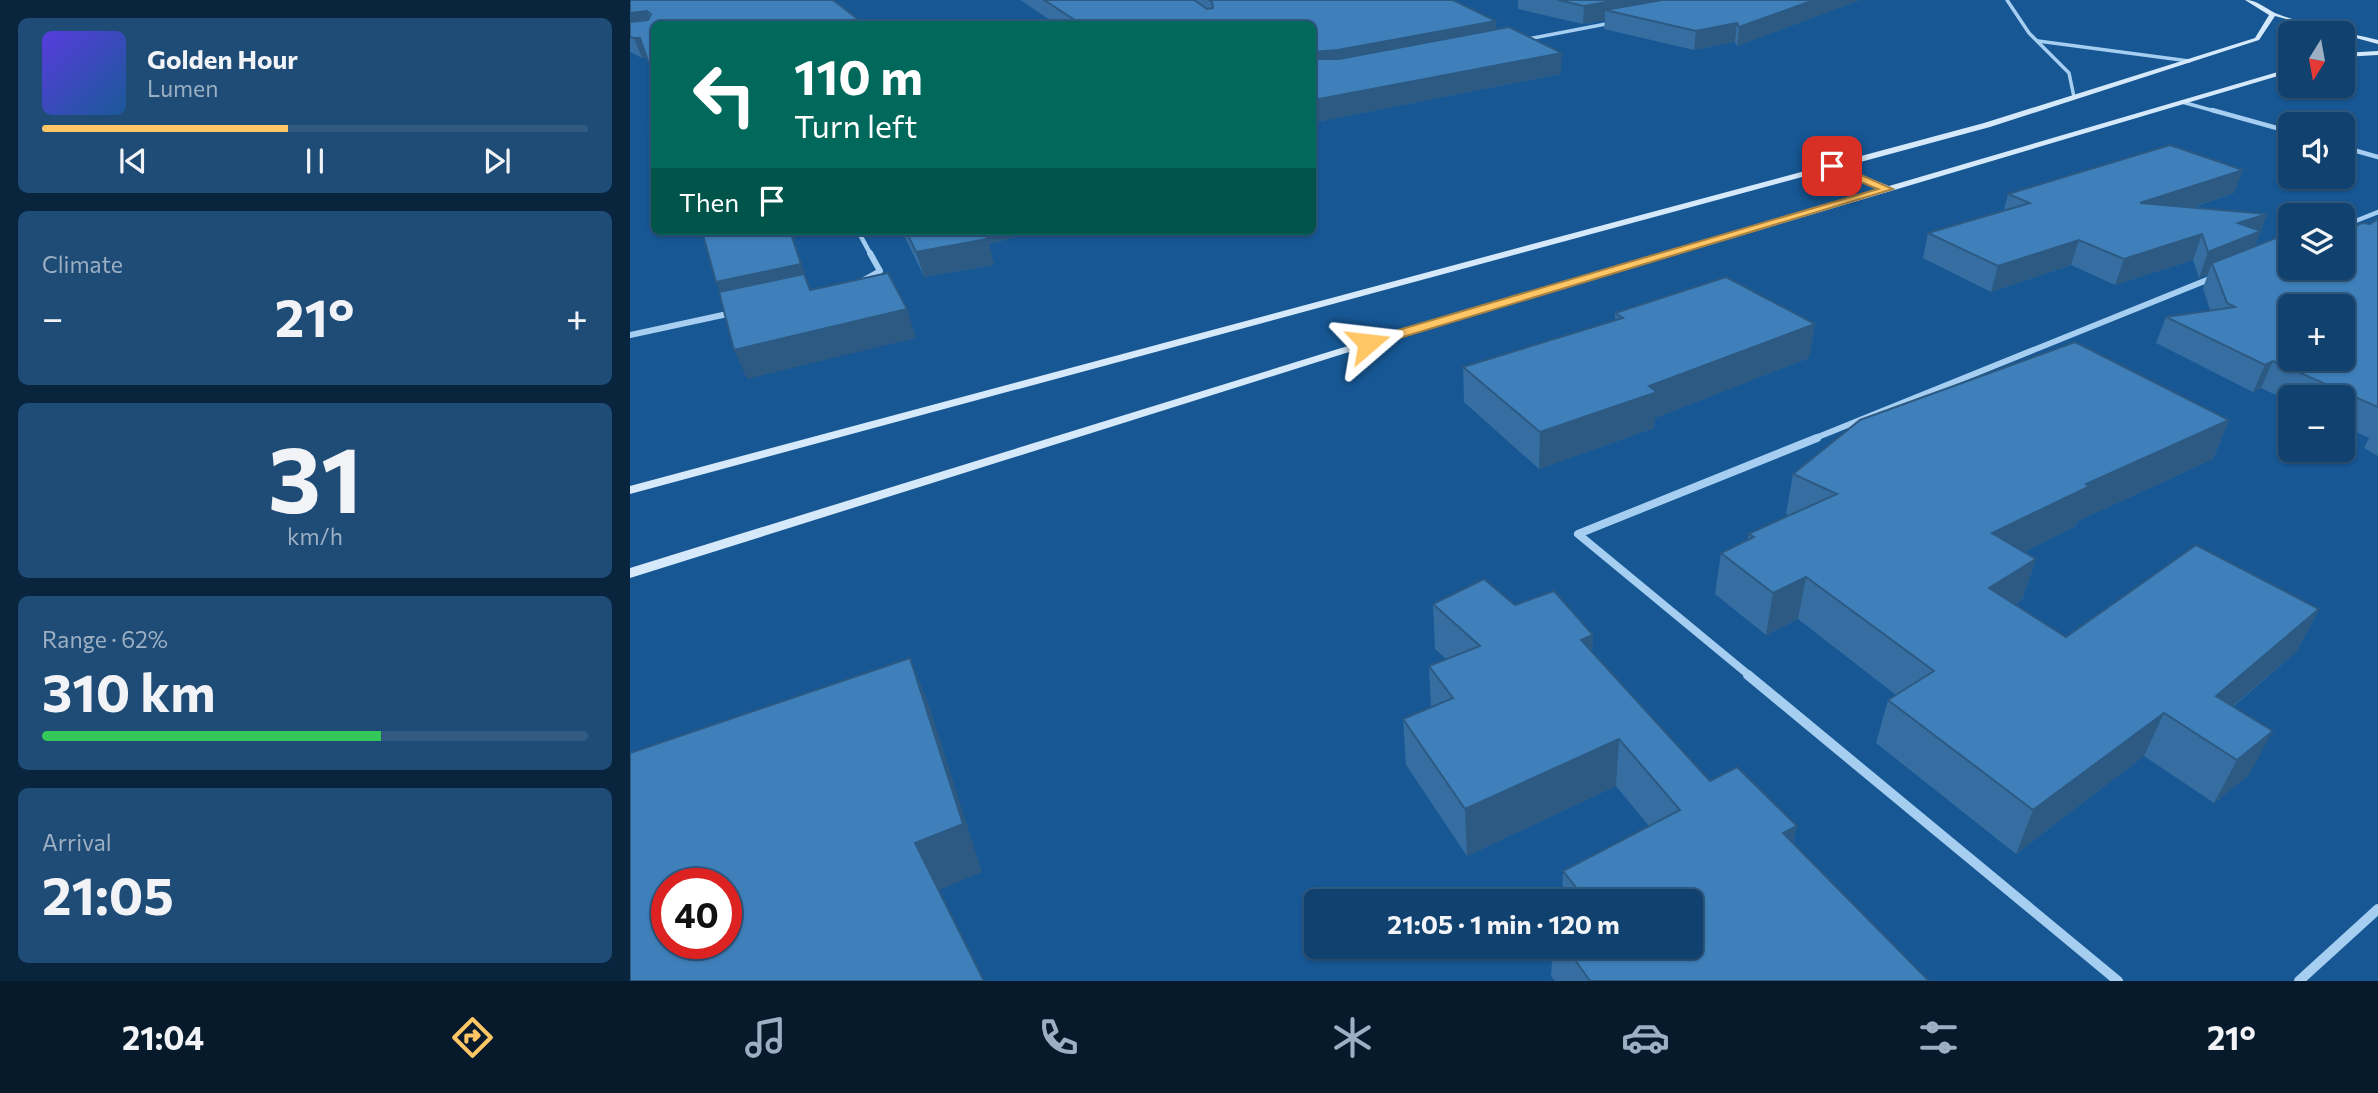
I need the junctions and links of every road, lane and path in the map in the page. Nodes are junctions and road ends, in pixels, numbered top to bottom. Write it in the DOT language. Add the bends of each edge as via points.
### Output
graph roads {
  1 [pos="2007,0"];
  2 [pos="2248,0"];
  3 [pos="2273,14"];
  4 [pos="1624,21"];
  5 [pos="2297,21"];
  6 [pos="2356,37"];
  7 [pos="1516,41"];
  8 [pos="2038,41"];
  9 [pos="2378,42"];
  10 [pos="2378,53"];
  11 [pos="2356,54"];
  12 [pos="2189,61"];
  13 [pos="2278,74"];
  14 [pos="2074,97"];
  15 [pos="2182,102"];
  16 [pos="2278,128"];
  17 [pos="2355,150"];
  18 [pos="2378,157"];
  19 [pos="1832,166"];
  20 [pos="1888,189"];
  21 [pos="2378,212"];
  22 [pos="2355,221"];
  23 [pos="860,235"];
  24 [pos="2226,273"];
  25 [pos="860,282"];
  26 [pos="746,310"];
  27 [pos="630,335"];
  28 [pos="630,491"];
  29 [pos="630,573"];
  30 [pos="2378,909"];
  31 [pos="2118,981"];
  32 [pos="2299,981"];
  1 -- 8 [label="street"];
  2 -- 3 [label="street"];
  3 -- 5 [label="street"];
  3 -- 12 [label="street" via="2258,39"];
  4 -- 7 [label="street"];
  6 -- 9 [label="street"];
  8 -- 12 [label="street"];
  8 -- 14 [label="street" via="2069,73"];
  10 -- 11 [label="street"];
  12 -- 14 [label="street"];
  13 -- 15 [label="street"];
  14 -- 19 [label="street"];
  15 -- 16 [label="street"];
  15 -- 20 [label="street"];
  17 -- 18 [label="street"];
  19 -- 20 [label="street"];
  19 -- 28 [label="street"];
  20 -- 29 [label="street" via="1342,351"];
  21 -- 22 [label="street"];
  23 -- 25 [label="street" via="880,271"];
  24 -- 31 [label="street" via="1578,534"];
  26 -- 27 [label="street"];
  30 -- 32 [label="street"];
}
